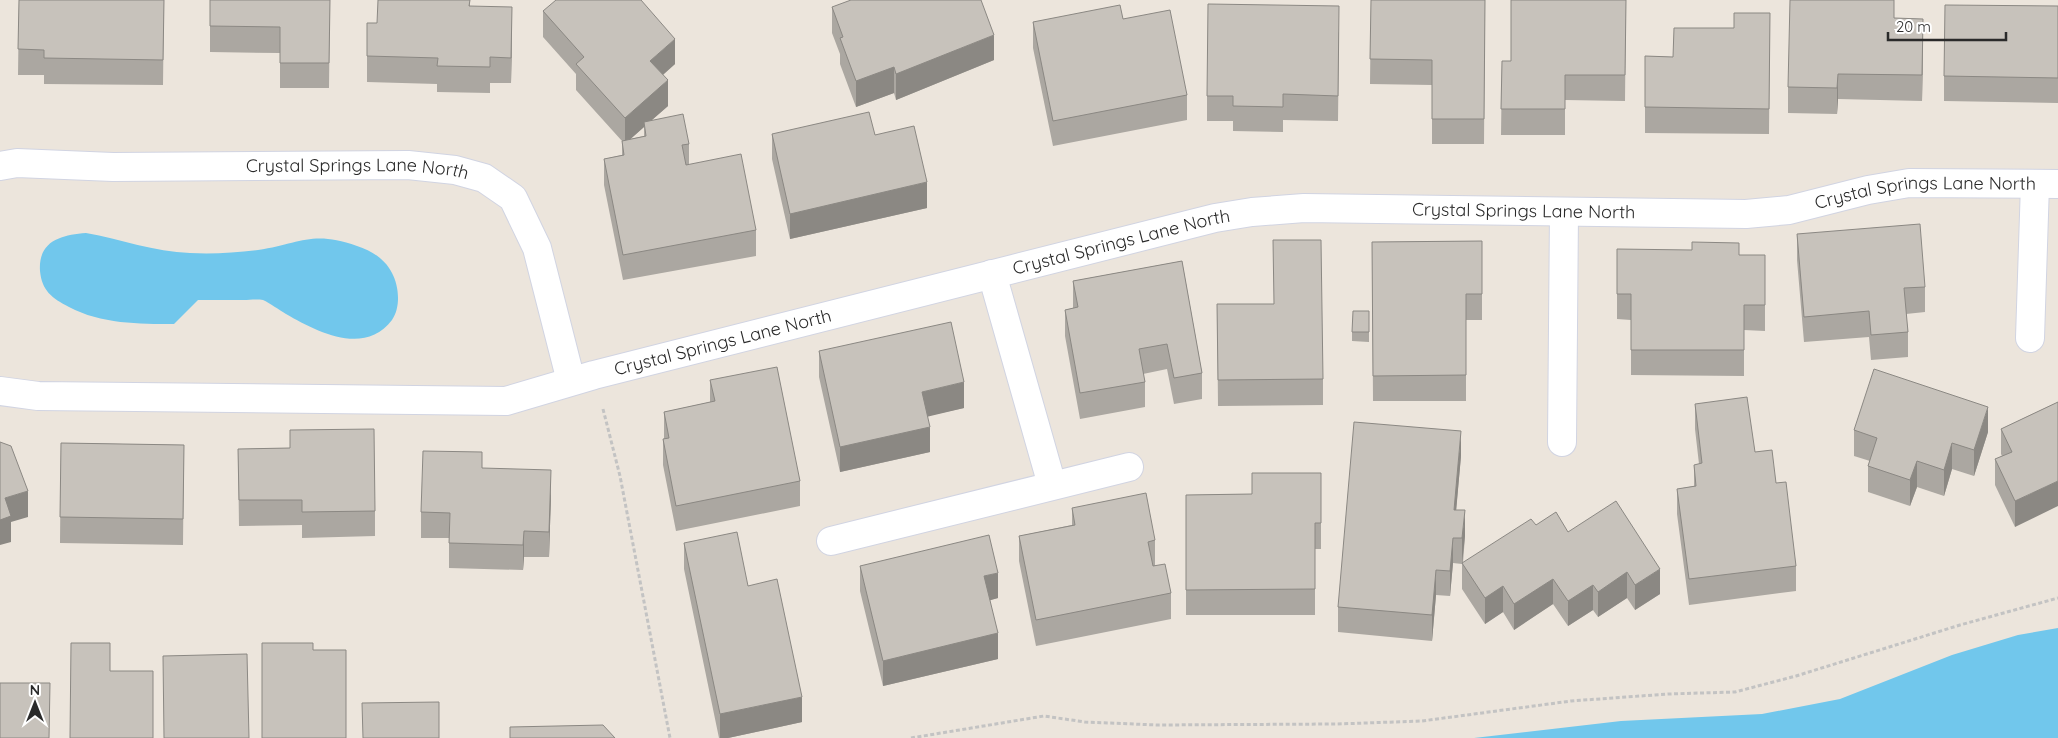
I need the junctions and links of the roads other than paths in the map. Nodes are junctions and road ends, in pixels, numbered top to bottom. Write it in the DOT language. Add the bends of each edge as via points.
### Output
graph roads {
  1 [pos="0,166"];
  2 [pos="2046,184"];
  3 [pos="1564,212"];
  4 [pos="992,274"];
  5 [pos="2030,338"];
  6 [pos="582,378"];
  7 [pos="0,391"];
  8 [pos="1562,442"];
  9 [pos="1129,467"];
  10 [pos="1052,485"];
  11 [pos="831,541"];
  1 -- 6 [label="street, Crystal Springs Lane North" via="17,163 113,167 408,165 456,170 484,178 513,198 537,248"];
  2 -- 3 [label="street, Crystal Springs Lane North" via="1909,183 1788,210 1746,214"];
  2 -- 5 [label="street"];
  3 -- 4 [label="street, Crystal Springs Lane North" via="1304,208 1252,212 1215,218"];
  3 -- 8 [label="street"];
  4 -- 6 [label="street, Crystal Springs Lane North"];
  4 -- 10 [label="street, Crystal Springs Lane North"];
  6 -- 7 [label="street, Crystal Springs Lane North" via="506,401 38,396"];
  9 -- 10 [label="street"];
  10 -- 11 [label="street"];
}
